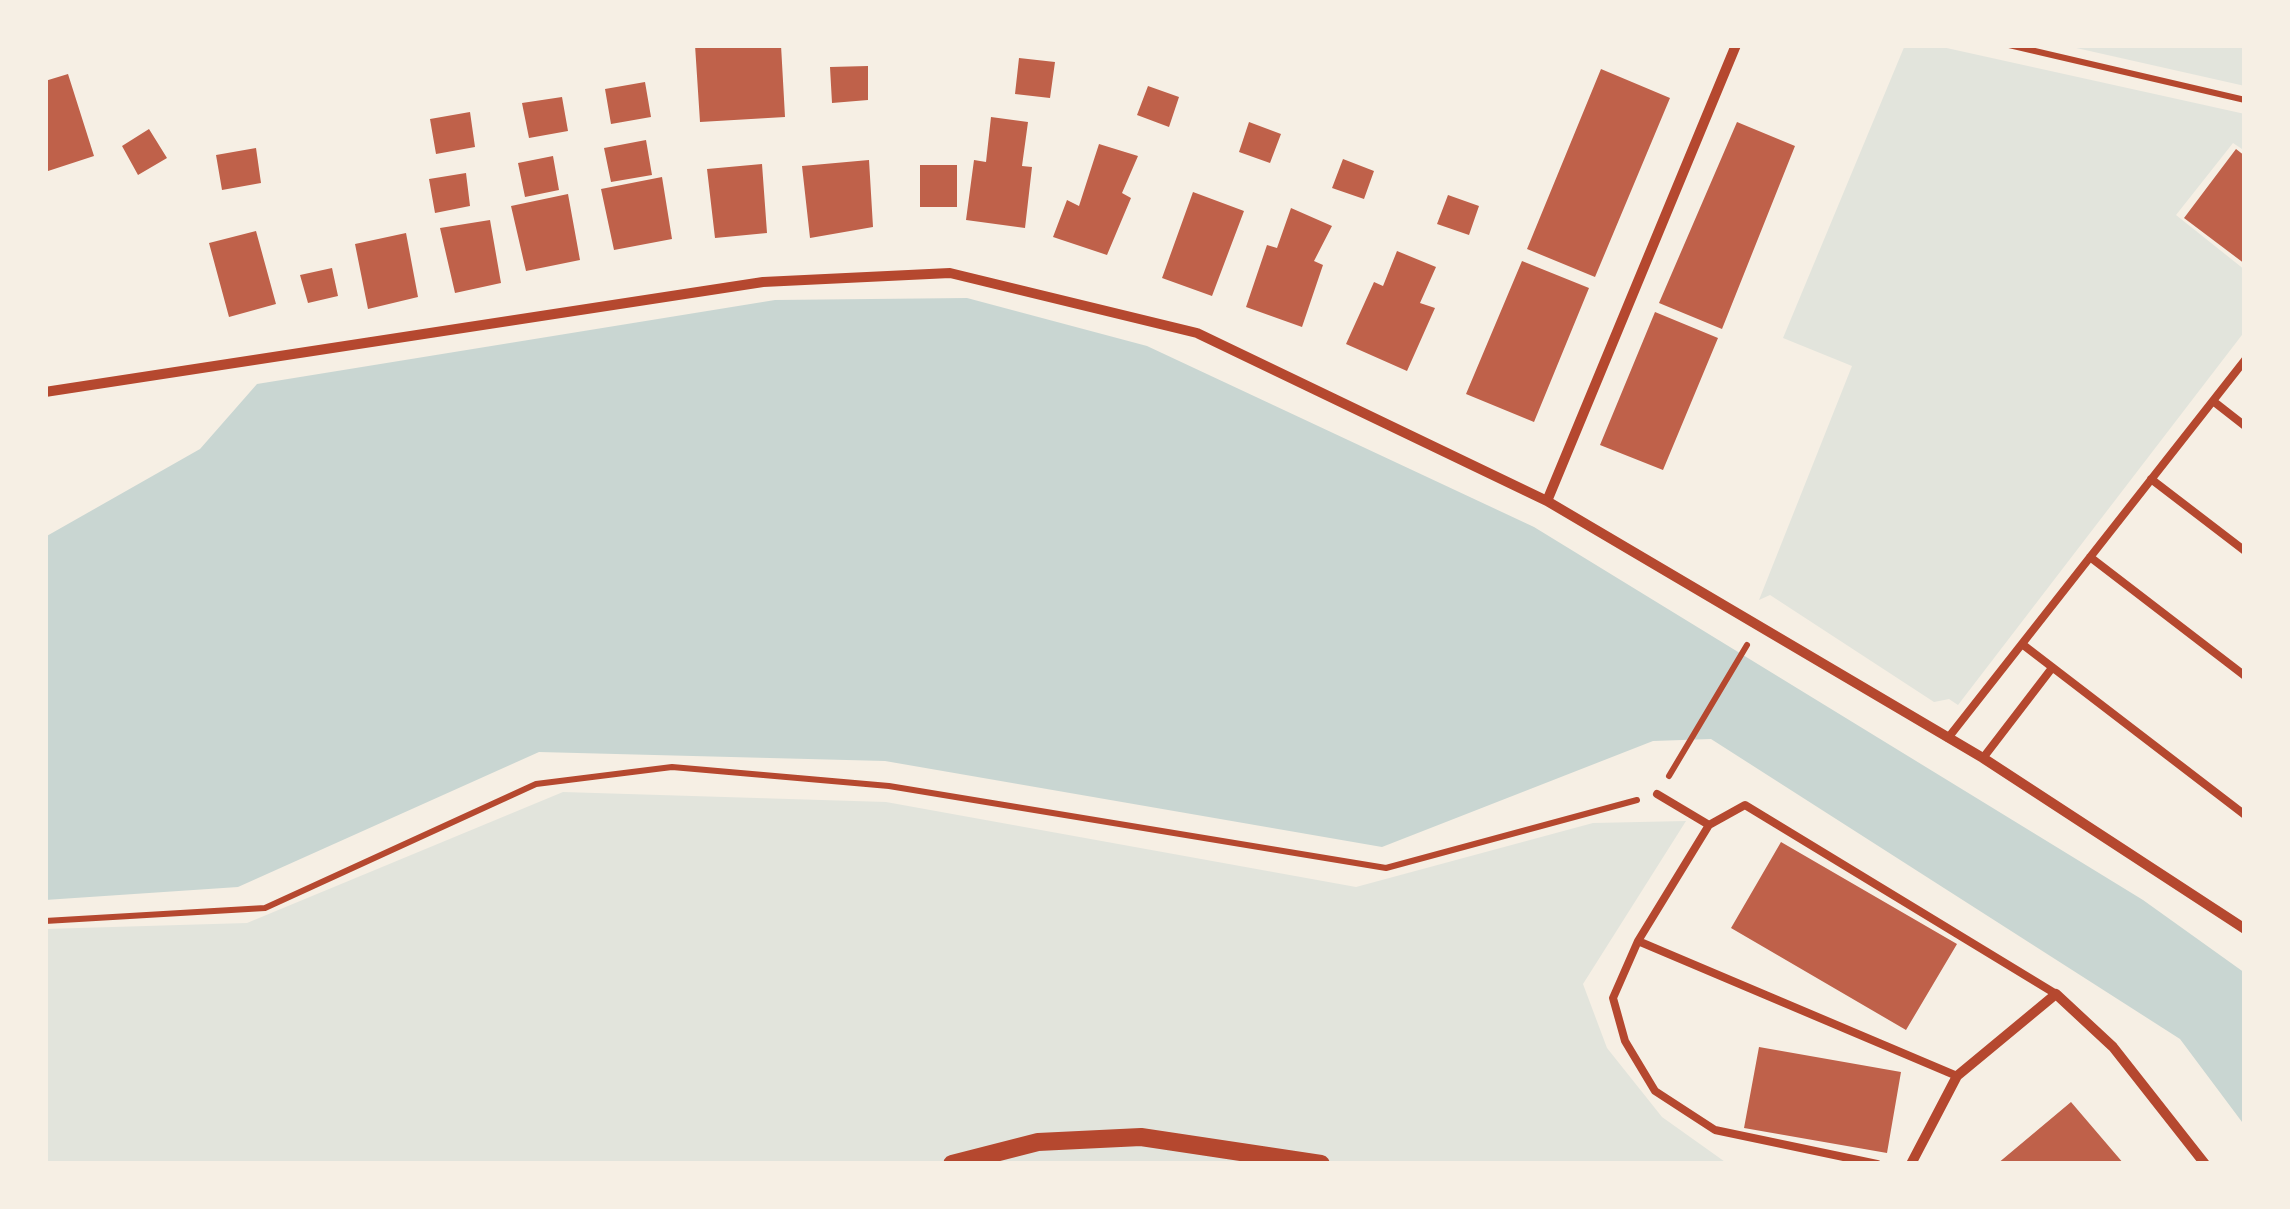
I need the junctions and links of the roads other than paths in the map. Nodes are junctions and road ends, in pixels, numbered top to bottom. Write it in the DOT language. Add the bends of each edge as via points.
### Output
graph roads {
  1 [pos="1736,45"];
  2 [pos="2245,360"];
  3 [pos="45,392"];
  4 [pos="2213,401"];
  5 [pos="2245,426"];
  6 [pos="2152,479"];
  7 [pos="1548,502"];
  8 [pos="2245,551"];
  9 [pos="2090,557"];
  10 [pos="2022,644"];
  11 [pos="2052,668"];
  12 [pos="2245,676"];
  13 [pos="1948,738"];
  14 [pos="1983,758"];
  15 [pos="1657,794"];
  16 [pos="2245,815"];
  17 [pos="1709,825"];
  18 [pos="2245,929"];
  19 [pos="1638,941"];
  20 [pos="2056,994"];
  21 [pos="1957,1076"];
  22 [pos="952,1164"];
  23 [pos="1321,1164"];
  24 [pos="1877,1164"];
  25 [pos="1911,1164"];
  26 [pos="2205,1164"];
  1 -- 7 [label="street"];
  2 -- 4 [label="lane"];
  3 -- 7 [label="street" via="763,282 950,273 1197,333"];
  4 -- 5 [label="lane"];
  4 -- 6 [label="lane"];
  6 -- 8 [label="lane"];
  6 -- 9 [label="lane"];
  7 -- 13 [label="street"];
  9 -- 10 [label="lane"];
  9 -- 12 [label="lane"];
  10 -- 11 [label="lane"];
  10 -- 13 [label="lane"];
  11 -- 14 [label="lane"];
  11 -- 16 [label="lane"];
  13 -- 14 [label="street"];
  14 -- 18 [label="street"];
  15 -- 17 [label="lane"];
  17 -- 19 [label="lane"];
  17 -- 20 [label="lane" via="1744,805"];
  19 -- 21 [label="lane"];
  19 -- 24 [label="lane" via="1613,998 1625,1041 1656,1091 1715,1130"];
  20 -- 21 [label="street"];
  20 -- 26 [label="street" via="2113,1047"];
  21 -- 25 [label="street"];
  22 -- 23 [label="street" via="1038,1142 1141,1137"];
}
